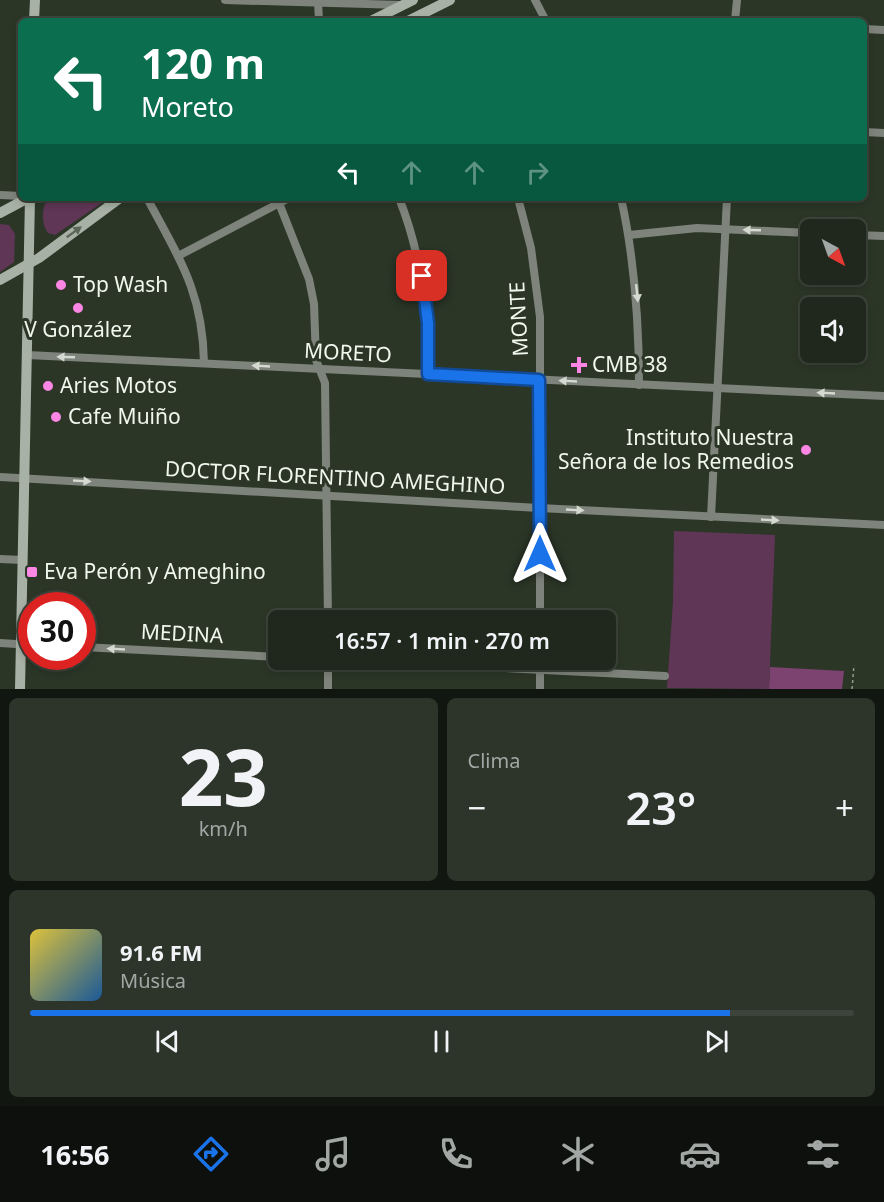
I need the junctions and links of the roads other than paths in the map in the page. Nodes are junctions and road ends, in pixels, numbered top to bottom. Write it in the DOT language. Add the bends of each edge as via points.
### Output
graph roads {
  1 [pos="35,0"];
  2 [pos="225,0"];
  3 [pos="450,0"];
  4 [pos="535,0"];
  5 [pos="737,0"];
  6 [pos="318,2"];
  7 [pos="408,2"];
  8 [pos="34,18"];
  9 [pos="319,18"];
  10 [pos="376,18"];
  11 [pos="414,18"];
  12 [pos="544,18"];
  13 [pos="735,18"];
  14 [pos="867,29"];
  15 [pos="884,30"];
  16 [pos="867,132"];
  17 [pos="884,133"];
  18 [pos="0,195"];
  19 [pos="18,196"];
  20 [pos="23,201"];
  21 [pos="29,201"];
  22 [pos="116,201"];
  23 [pos="149,201"];
  24 [pos="283,201"];
  25 [pos="400,201"];
  26 [pos="519,201"];
  27 [pos="622,201"];
  28 [pos="727,201"];
  29 [pos="279,203"];
  30 [pos="0,213"];
  31 [pos="726,229"];
  32 [pos="800,232"];
  33 [pos="629,235"];
  34 [pos="866,235"];
  35 [pos="884,236"];
  36 [pos="177,256"];
  37 [pos="28,265"];
  38 [pos="0,280"];
  39 [pos="27,355"];
  40 [pos="204,363"];
  41 [pos="320,370"];
  42 [pos="428,374"];
  43 [pos="539,380"];
  44 [pos="639,385"];
  45 [pos="718,388"];
  46 [pos="884,396"];
  47 [pos="0,477"];
  48 [pos="24,478"];
  49 [pos="328,496"];
  50 [pos="539,508"];
  51 [pos="711,517"];
  52 [pos="884,525"];
  53 [pos="0,559"];
  54 [pos="22,560"];
  55 [pos="24,592"];
  56 [pos="328,610"];
  57 [pos="540,610"];
  58 [pos="0,643"];
  59 [pos="18,644"];
  60 [pos="96,648"];
  61 [pos="268,656"];
  62 [pos="23,670"];
  63 [pos="328,670"];
  64 [pos="540,670"];
  65 [pos="602,670"];
  66 [pos="664,676"];
  67 [pos="20,689"];
  68 [pos="328,689"];
  69 [pos="540,689"];
  1 -- 8 [label="main road"];
  2 -- 6 [label="street"];
  3 -- 11 [label="main road"];
  4 -- 12 [label="street"];
  5 -- 13 [label="street"];
  6 -- 7 [label="street"];
  6 -- 9 [label="street"];
  7 -- 10 [label="main road"];
  14 -- 15 [label="street"];
  16 -- 17 [label="street"];
  18 -- 19 [label="street"];
  20 -- 30 [label="main road"];
  21 -- 37 [label="main road"];
  37 -- 22 [label="main road, one-way"];
  23 -- 36 [label="street"];
  24 -- 29 [label="street"];
  25 -- 42 [label="street" via="416,245 424,285"];
  26 -- 43 [label="street, MONTE" via="537,282"];
  27 -- 33 [label="street"];
  28 -- 31 [label="street"];
  29 -- 36 [label="street"];
  29 -- 41 [label="street" via="309,279"];
  32 -- 31 [label="street, one-way"];
  31 -- 33 [label="street" via="675,228"];
  31 -- 45 [label="street"];
  33 -- 44 [label="street, one-way" via="638,307"];
  34 -- 35 [label="street"];
  36 -- 40 [label="street" via="200,309"];
  37 -- 38 [label="main road"];
  37 -- 39 [label="main road"];
  40 -- 39 [label="street, MORETO, one-way"];
  39 -- 48 [label="main road"];
  41 -- 40 [label="street, MORETO, one-way"];
  41 -- 42 [label="street, MORETO"];
  41 -- 49 [label="street" via="325,383"];
  42 -- 43 [label="street, MORETO"];
  44 -- 43 [label="street, MORETO, one-way"];
  43 -- 50 [label="street, MONTE"];
  44 -- 45 [label="street, MORETO"];
  46 -- 45 [label="street, MORETO, one-way"];
  45 -- 51 [label="street"];
  47 -- 48 [label="street, DOCTOR FLORENTINO AMEGHINO"];
  48 -- 49 [label="street, DOCTOR FLORENTINO AMEGHINO, one-way"];
  48 -- 54 [label="main road"];
  49 -- 50 [label="street, DOCTOR FLORENTINO AMEGHINO"];
  49 -- 56 [label="street"];
  50 -- 51 [label="street, DOCTOR FLORENTINO AMEGHINO, one-way"];
  50 -- 57 [label="street, MONTE"];
  51 -- 52 [label="street, DOCTOR FLORENTINO AMEGHINO, one-way"];
  53 -- 54 [label="street"];
  54 -- 55 [label="main road"];
  58 -- 59 [label="street"];
  61 -- 60 [label="street, MEDINA, one-way"];
  62 -- 67 [label="main road"];
  63 -- 68 [label="street"];
  64 -- 69 [label="street"];
  65 -- 66 [label="street"];
}
